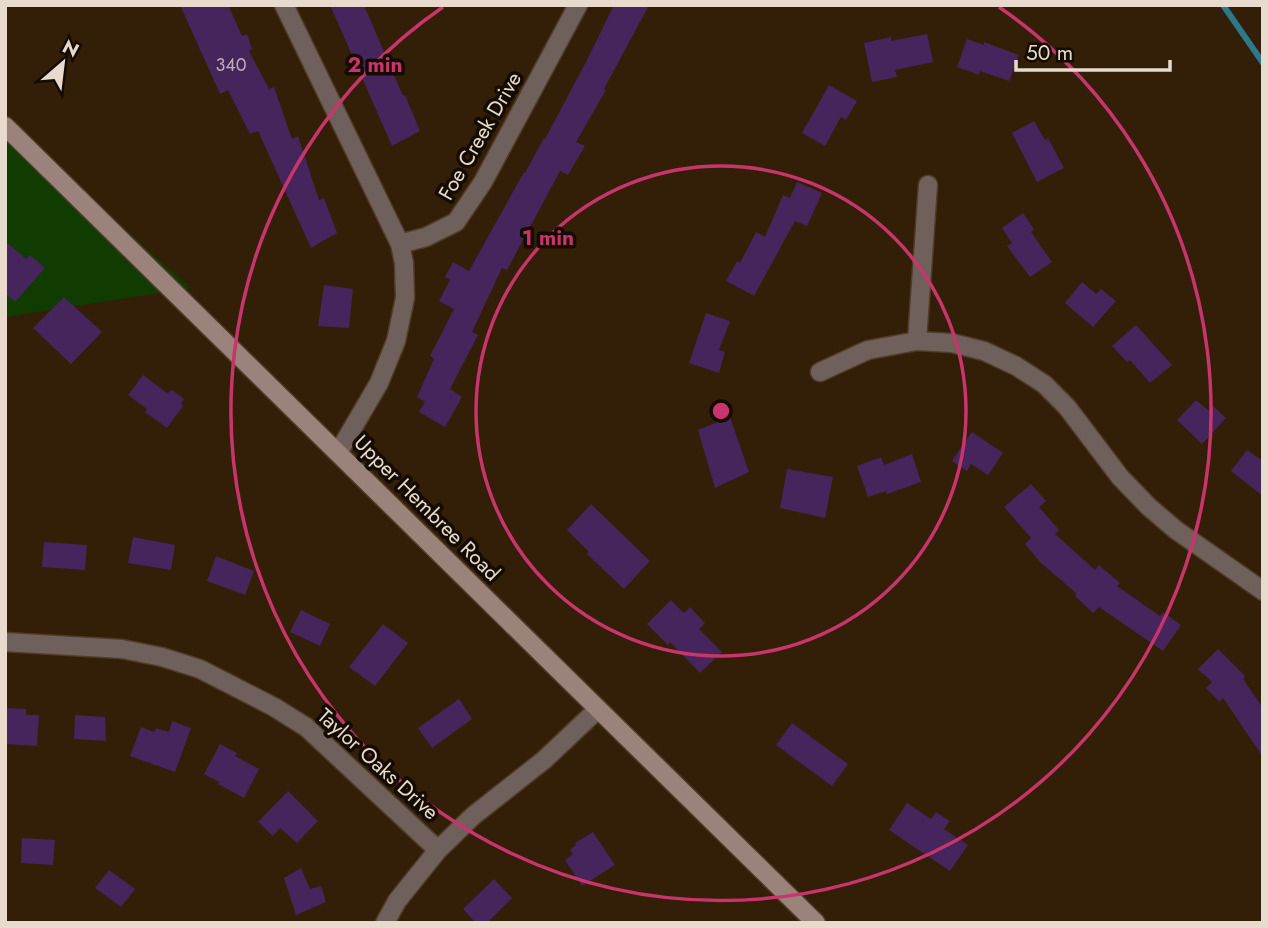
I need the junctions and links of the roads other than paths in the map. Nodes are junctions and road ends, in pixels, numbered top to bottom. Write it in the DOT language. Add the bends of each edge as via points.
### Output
graph roads {
  1 [pos="284,5"];
  2 [pos="578,5"];
  3 [pos="5,126"];
  4 [pos="928,185"];
  5 [pos="400,244"];
  6 [pos="917,341"];
  7 [pos="820,372"];
  8 [pos="338,453"];
  9 [pos="1263,590"];
  10 [pos="5,642"];
  11 [pos="598,709"];
  12 [pos="438,850"];
  13 [pos="385,923"];
  14 [pos="816,923"];
  1 -- 5 [label="street"];
  2 -- 5 [label="street, Foe Creek Drive" via="483,182 456,222"];
  3 -- 8 [label="street, Upper Hembree Road"];
  4 -- 6 [label="street"];
  5 -- 8 [label="street" via="405,298 396,341 379,383"];
  6 -- 7 [label="street" via="867,349"];
  6 -- 9 [label="street" via="984,351 1044,384 1149,508"];
  8 -- 11 [label="street, Upper Hembree Road"];
  10 -- 12 [label="street, Taylor Oaks Drive" via="122,649 200,670 306,727"];
  11 -- 12 [label="street, Taylor Oaks Drive"];
  11 -- 14 [label="street, Upper Hembree Road"];
  12 -- 13 [label="street, Taylor Oaks Drive"];
}
